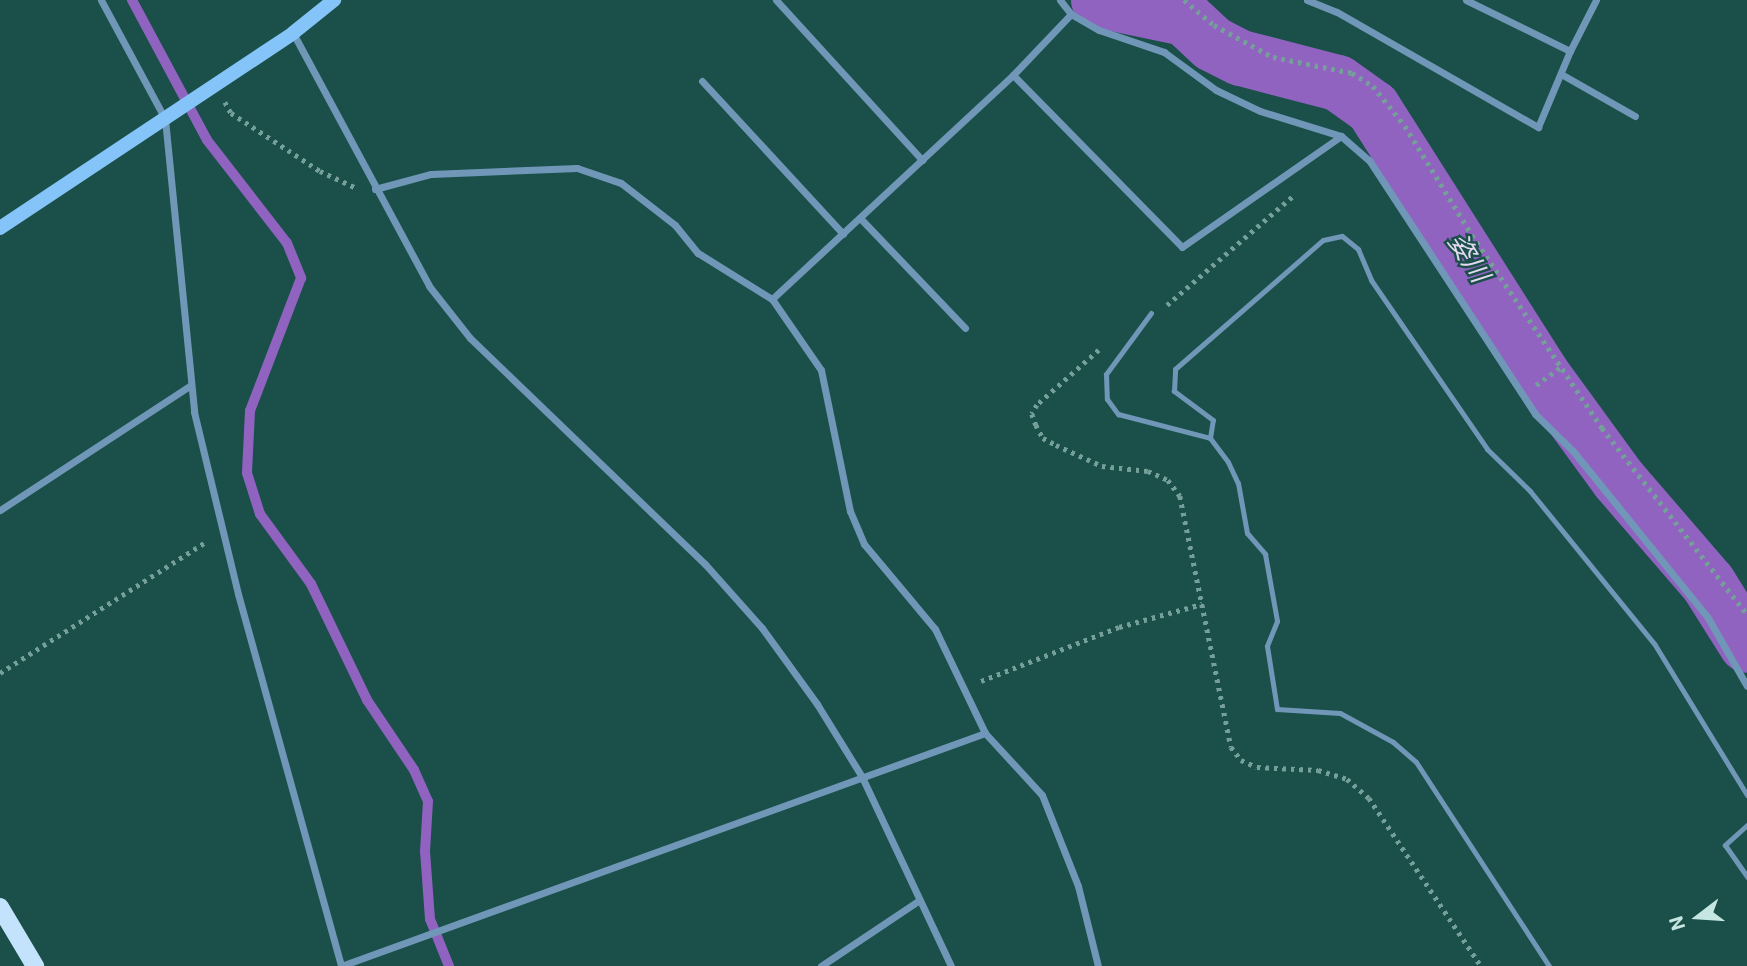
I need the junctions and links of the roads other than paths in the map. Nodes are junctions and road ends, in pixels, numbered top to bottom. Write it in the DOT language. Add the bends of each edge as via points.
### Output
graph roads {
  1 [pos="102,0"];
  2 [pos="334,0"];
  3 [pos="776,0"];
  4 [pos="1060,0"];
  5 [pos="1307,0"];
  6 [pos="1466,0"];
  7 [pos="1596,0"];
  8 [pos="1071,14"];
  9 [pos="293,33"];
  10 [pos="1570,51"];
  11 [pos="1561,74"];
  12 [pos="1013,75"];
  13 [pos="702,81"];
  14 [pos="1635,116"];
  15 [pos="165,119"];
  16 [pos="1341,136"];
  17 [pos="922,160"];
  18 [pos="375,189"];
  19 [pos="860,218"];
  20 [pos="0,228"];
  21 [pos="843,234"];
  22 [pos="772,299"];
  23 [pos="1151,313"];
  24 [pos="965,328"];
  25 [pos="191,385"];
  26 [pos="1210,438"];
  27 [pos="0,510"];
  28 [pos="1747,686"];
  29 [pos="985,733"];
  30 [pos="862,777"];
  31 [pos="1747,795"];
  32 [pos="1747,825"];
  33 [pos="1747,877"];
  34 [pos="918,901"];
  35 [pos="0,907"];
  36 [pos="35,966"];
  37 [pos="341,966"];
  38 [pos="821,966"];
  39 [pos="951,966"];
  40 [pos="1098,966"];
  41 [pos="1549,966"];
  1 -- 15 [label="street"];
  2 -- 9 [label="street"];
  3 -- 17 [label="street"];
  4 -- 8 [label="street"];
  5 -- 11 [label="street" via="1337,12 1538,127"];
  6 -- 10 [label="street"];
  7 -- 10 [label="street"];
  8 -- 12 [label="street"];
  8 -- 16 [label="street" via="1120,40 1164,52 1216,90 1260,111"];
  9 -- 15 [label="street"];
  9 -- 18 [label="street"];
  10 -- 11 [label="street"];
  11 -- 14 [label="street"];
  12 -- 16 [label="street" via="1182,247"];
  12 -- 17 [label="street"];
  13 -- 21 [label="street"];
  15 -- 20 [label="street"];
  15 -- 25 [label="street"];
  16 -- 28 [label="street" via="1369,160 1523,395 1708,618"];
  17 -- 19 [label="street"];
  18 -- 22 [label="street" via="431,174 577,168 621,183 675,225 698,253"];
  18 -- 30 [label="street" via="429,286 470,338 705,564 762,628"];
  19 -- 21 [label="street"];
  19 -- 24 [label="street"];
  21 -- 22 [label="street"];
  22 -- 29 [label="street" via="821,370 850,511 864,544 935,629"];
  23 -- 26 [label="lane" via="1106,374 1107,399 1118,414"];
  25 -- 27 [label="street"];
  25 -- 37 [label="street" via="224,536"];
  26 -- 31 [label="lane" via="1213,420 1174,391 1175,369 1323,240 1342,236 1357,249 1371,280 1487,449 1530,491 1656,645"];
  26 -- 41 [label="lane" via="1238,483 1247,533 1265,554 1277,621 1267,646 1277,709 1340,713 1393,742 1416,762"];
  29 -- 30 [label="street"];
  29 -- 40 [label="street" via="1042,795 1078,886"];
  30 -- 34 [label="street"];
  30 -- 37 [label="street"];
  32 -- 33 [label="lane" via="1725,845"];
  34 -- 38 [label="street"];
  34 -- 39 [label="street"];
  35 -- 36 [label="main road"];
}
